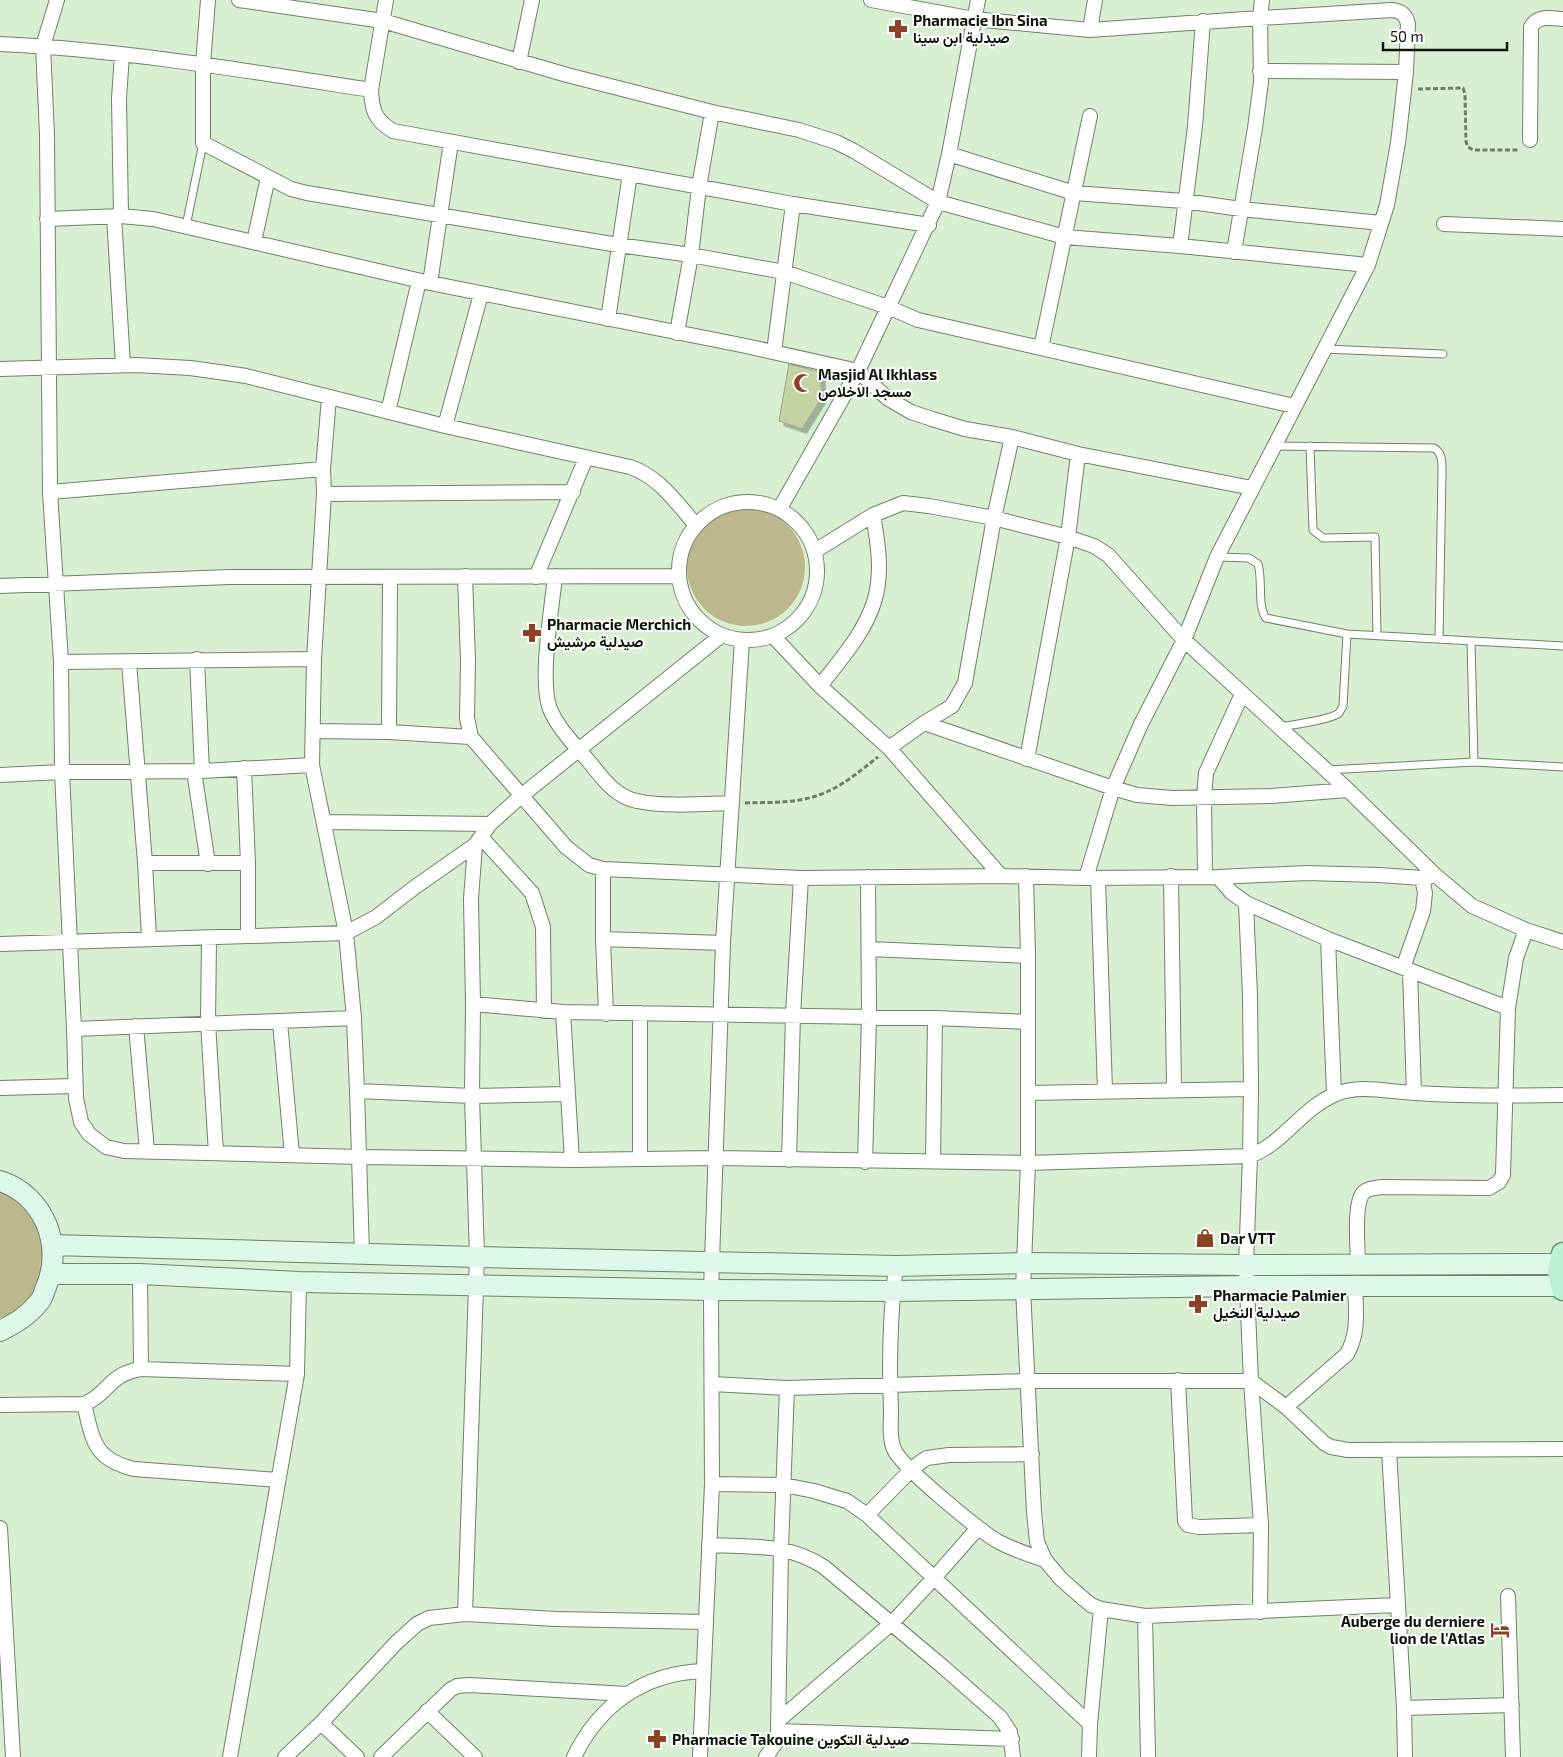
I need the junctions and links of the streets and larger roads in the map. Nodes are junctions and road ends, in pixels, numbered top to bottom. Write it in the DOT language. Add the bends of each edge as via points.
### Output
graph roads {
  1 [pos="57,0"];
  2 [pos="208,0"];
  3 [pos="239,0"];
  4 [pos="386,0"];
  5 [pos="532,0"];
  6 [pos="871,0"];
  7 [pos="978,0"];
  8 [pos="1094,0"];
  9 [pos="1262,0"];
  10 [pos="1260,18"];
  11 [pos="1563,19"];
  12 [pos="974,20"];
  13 [pos="383,21"];
  14 [pos="1203,21"];
  15 [pos="1090,30"];
  16 [pos="0,44"];
  17 [pos="43,46"];
  18 [pos="122,55"];
  19 [pos="519,62"];
  20 [pos="203,64"];
  21 [pos="1260,71"];
  22 [pos="1406,72"];
  23 [pos="371,90"];
  24 [pos="712,112"];
  25 [pos="1090,116"];
  26 [pos="1530,140"];
  27 [pos="451,142"];
  28 [pos="949,154"];
  29 [pos="630,174"];
  30 [pos="268,177"];
  31 [pos="699,186"];
  32 [pos="1074,193"];
  33 [pos="938,202"];
  34 [pos="1184,202"];
  35 [pos="793,204"];
  36 [pos="1241,209"];
  37 [pos="440,214"];
  38 [pos="117,216"];
  39 [pos="47,219"];
  40 [pos="1381,223"];
  41 [pos="1444,224"];
  42 [pos="929,225"];
  43 [pos="1563,229"];
  44 [pos="1065,237"];
  45 [pos="254,242"];
  46 [pos="618,245"];
  47 [pos="1180,246"];
  48 [pos="1234,252"];
  49 [pos="691,255"];
  50 [pos="1368,265"];
  51 [pos="784,272"];
  52 [pos="424,282"];
  53 [pos="481,294"];
  54 [pos="888,307"];
  55 [pos="608,319"];
  56 [pos="677,333"];
  57 [pos="1041,348"];
  58 [pos="774,352"];
  59 [pos="123,365"];
  60 [pos="50,366"];
  61 [pos="0,369"];
  62 [pos="858,371"];
  63 [pos="329,398"];
  64 [pos="1294,406"];
  65 [pos="388,412"];
  66 [pos="445,426"];
  67 [pos="1012,437"];
  68 [pos="1078,454"];
  69 [pos="586,458"];
  70 [pos="323,469"];
  71 [pos="1252,488"];
  72 [pos="50,492"];
  73 [pos="573,492"];
  74 [pos="324,494"];
  75 [pos="780,508"];
  76 [pos="873,514"];
  77 [pos="994,518"];
  78 [pos="696,524"];
  79 [pos="1068,537"];
  80 [pos="815,551"];
  81 [pos="465,576"];
  82 [pos="536,576"];
  83 [pos="555,576"];
  84 [pos="678,576"];
  85 [pos="390,577"];
  86 [pos="318,578"];
  87 [pos="56,584"];
  88 [pos="0,586"];
  89 [pos="722,635"];
  90 [pos="773,636"];
  91 [pos="742,640"];
  92 [pos="1184,640"];
  93 [pos="197,659"];
  94 [pos="314,659"];
  95 [pos="61,662"];
  96 [pos="129,662"];
  97 [pos="820,686"];
  98 [pos="1242,694"];
  99 [pos="924,723"];
  100 [pos="313,731"];
  101 [pos="389,732"];
  102 [pos="471,737"];
  103 [pos="889,748"];
  104 [pos="579,750"];
  105 [pos="1027,759"];
  106 [pos="312,765"];
  107 [pos="244,768"];
  108 [pos="138,771"];
  109 [pos="198,771"];
  110 [pos="62,772"];
  111 [pos="0,774"];
  112 [pos="1113,788"];
  113 [pos="1348,790"];
  114 [pos="520,796"];
  115 [pos="1204,797"];
  116 [pos="732,803"];
  117 [pos="324,822"];
  118 [pos="490,824"];
  119 [pos="478,841"];
  120 [pos="145,863"];
  121 [pos="248,863"];
  122 [pos="208,864"];
  123 [pos="603,869"];
  124 [pos="726,874"];
  125 [pos="1002,876"];
  126 [pos="1026,876"];
  127 [pos="1170,876"];
  128 [pos="1212,876"];
  129 [pos="1428,876"];
  130 [pos="868,877"];
  131 [pos="801,878"];
  132 [pos="1092,878"];
  133 [pos="1246,903"];
  134 [pos="1526,930"];
  135 [pos="346,933"];
  136 [pos="248,936"];
  137 [pos="149,938"];
  138 [pos="209,938"];
  139 [pos="602,939"];
  140 [pos="1328,939"];
  141 [pos="70,940"];
  142 [pos="1563,942"];
  143 [pos="0,944"];
  144 [pos="723,944"];
  145 [pos="869,949"];
  146 [pos="1028,956"];
  147 [pos="1407,970"];
  148 [pos="473,1004"];
  149 [pos="1508,1008"];
  150 [pos="544,1011"];
  151 [pos="563,1012"];
  152 [pos="640,1013"];
  153 [pos="606,1014"];
  154 [pos="721,1015"];
  155 [pos="793,1015"];
  156 [pos="869,1017"];
  157 [pos="354,1018"];
  158 [pos="935,1018"];
  159 [pos="280,1022"];
  160 [pos="1028,1022"];
  161 [pos="208,1023"];
  162 [pos="136,1026"];
  163 [pos="74,1029"];
  164 [pos="75,1086"];
  165 [pos="0,1088"];
  166 [pos="1250,1088"];
  167 [pos="1174,1089"];
  168 [pos="357,1091"];
  169 [pos="1105,1091"];
  170 [pos="1028,1093"];
  171 [pos="1414,1093"];
  172 [pos="568,1094"];
  173 [pos="1334,1095"];
  174 [pos="1563,1095"];
  175 [pos="472,1096"];
  176 [pos="1505,1096"];
  177 [pos="147,1151"];
  178 [pos="216,1153"];
  179 [pos="292,1155"];
  180 [pos="1250,1156"];
  181 [pos="360,1157"];
  182 [pos="474,1158"];
  183 [pos="715,1158"];
  184 [pos="640,1159"];
  185 [pos="572,1160"];
  186 [pos="789,1160"];
  187 [pos="933,1161"];
  188 [pos="865,1162"];
  189 [pos="1028,1163"];
  190 [pos="0,1181"];
  191 [pos="53,1245"];
  192 [pos="362,1253"];
  193 [pos="477,1257"];
  194 [pos="712,1261"];
  195 [pos="1025,1263"];
  196 [pos="1246,1265"];
  197 [pos="1358,1265"];
  198 [pos="896,1266"];
  199 [pos="52,1274"];
  200 [pos="140,1274"];
  201 [pos="1562,1274"];
  202 [pos="299,1282"];
  203 [pos="476,1284"];
  204 [pos="1247,1286"];
  205 [pos="1355,1286"];
  206 [pos="1023,1289"];
  207 [pos="711,1290"];
  208 [pos="893,1291"];
  209 [pos="0,1331"];
  210 [pos="141,1369"];
  211 [pos="297,1374"];
  212 [pos="1178,1380"];
  213 [pos="1028,1381"];
  214 [pos="1251,1381"];
  215 [pos="712,1384"];
  216 [pos="890,1384"];
  217 [pos="787,1388"];
  218 [pos="84,1404"];
  219 [pos="0,1405"];
  220 [pos="1286,1407"];
  221 [pos="1563,1448"];
  222 [pos="1388,1450"];
  223 [pos="1032,1454"];
  224 [pos="911,1470"];
  225 [pos="278,1480"];
  226 [pos="712,1484"];
  227 [pos="784,1485"];
  228 [pos="867,1515"];
  229 [pos="1261,1525"];
  230 [pos="0,1528"];
  231 [pos="978,1528"];
  232 [pos="709,1545"];
  233 [pos="781,1549"];
  234 [pos="1046,1560"];
  235 [pos="934,1578"];
  236 [pos="1508,1596"];
  237 [pos="1397,1605"];
  238 [pos="1101,1609"];
  239 [pos="1260,1612"];
  240 [pos="465,1614"];
  241 [pos="1146,1616"];
  242 [pos="705,1622"];
  243 [pos="892,1623"];
  244 [pos="703,1671"];
  245 [pos="627,1694"];
  246 [pos="1512,1705"];
  247 [pos="1404,1708"];
  248 [pos="427,1711"];
  249 [pos="321,1722"];
  250 [pos="1090,1724"];
  251 [pos="779,1726"];
  252 [pos="1012,1739"];
  253 [pos="13,1757"];
  254 [pos="230,1757"];
  255 [pos="285,1757"];
  256 [pos="356,1757"];
  257 [pos="381,1757"];
  258 [pos="476,1757"];
  259 [pos="574,1757"];
  260 [pos="700,1757"];
  261 [pos="766,1757"];
  262 [pos="1013,1757"];
  263 [pos="1089,1757"];
  264 [pos="1148,1757"];
  265 [pos="1404,1757"];
  266 [pos="1513,1757"];
  1 -- 17 [label="street"];
  2 -- 20 [label="street"];
  3 -- 13 [label="street"];
  4 -- 13 [label="street"];
  5 -- 19 [label="street"];
  6 -- 12 [label="street"];
  7 -- 12 [label="street"];
  8 -- 15 [label="street"];
  9 -- 10 [label="street"];
  10 -- 14 [label="street"];
  10 -- 21 [label="street"];
  10 -- 22 [label="street" via="1398,10 1407,18 1408,24"];
  11 -- 26 [label="street" via="1543,18 1531,27"];
  12 -- 15 [label="street"];
  12 -- 28 [label="street"];
  13 -- 19 [label="street"];
  13 -- 23 [label="street"];
  14 -- 15 [label="street"];
  14 -- 34 [label="street" via="1195,126"];
  16 -- 17 [label="street"];
  17 -- 18 [label="street"];
  17 -- 39 [label="street"];
  18 -- 20 [label="street"];
  18 -- 38 [label="street"];
  19 -- 24 [label="street"];
  20 -- 23 [label="street"];
  20 -- 30 [label="street" via="203,143"];
  21 -- 22 [label="street"];
  21 -- 36 [label="street" via="1255,128"];
  22 -- 40 [label="street" via="1398,144"];
  23 -- 27 [label="street" via="374,112 382,124 393,131"];
  24 -- 31 [label="street"];
  24 -- 33 [label="street" via="799,130 836,142"];
  25 -- 32 [label="street"];
  27 -- 29 [label="street"];
  27 -- 37 [label="street"];
  28 -- 32 [label="street"];
  28 -- 33 [label="street"];
  29 -- 31 [label="street"];
  29 -- 46 [label="street"];
  30 -- 37 [label="street" via="306,193"];
  30 -- 45 [label="street"];
  31 -- 35 [label="street"];
  31 -- 49 [label="street"];
  32 -- 34 [label="street"];
  32 -- 44 [label="street"];
  33 -- 42 [label="street"];
  33 -- 44 [label="street"];
  34 -- 36 [label="street"];
  34 -- 47 [label="street"];
  35 -- 42 [label="street"];
  35 -- 51 [label="street"];
  36 -- 40 [label="street"];
  36 -- 48 [label="street"];
  37 -- 46 [label="street"];
  37 -- 52 [label="street"];
  38 -- 39 [label="street"];
  38 -- 45 [label="street" via="153,219"];
  38 -- 59 [label="street"];
  39 -- 60 [label="street"];
  40 -- 50 [label="street"];
  41 -- 43 [label="street"];
  42 -- 54 [label="street"];
  44 -- 47 [label="street"];
  44 -- 57 [label="street"];
  45 -- 52 [label="street"];
  46 -- 49 [label="street"];
  46 -- 55 [label="street"];
  47 -- 48 [label="street"];
  48 -- 50 [label="street"];
  49 -- 51 [label="street"];
  49 -- 56 [label="street"];
  50 -- 64 [label="street"];
  51 -- 54 [label="street"];
  51 -- 58 [label="street"];
  52 -- 53 [label="street"];
  52 -- 65 [label="street"];
  53 -- 55 [label="street"];
  53 -- 66 [label="street"];
  54 -- 57 [label="street" via="918,320"];
  54 -- 62 [label="street"];
  55 -- 56 [label="street"];
  56 -- 58 [label="street"];
  57 -- 64 [label="street"];
  58 -- 62 [label="street"];
  59 -- 60 [label="street"];
  59 -- 63 [label="street" via="190,368 246,376"];
  60 -- 61 [label="street"];
  60 -- 72 [label="street"];
  62 -- 67 [label="street" via="887,398 911,412"];
  62 -- 75 [label="street"];
  63 -- 65 [label="street"];
  63 -- 70 [label="street"];
  64 -- 71 [label="street"];
  65 -- 66 [label="street"];
  66 -- 69 [label="street"];
  67 -- 68 [label="street"];
  67 -- 77 [label="street"];
  68 -- 71 [label="street"];
  68 -- 79 [label="street"];
  69 -- 73 [label="street"];
  69 -- 78 [label="street" via="641,470 662,486"];
  70 -- 72 [label="street"];
  70 -- 74 [label="street"];
  71 -- 92 [label="street" via="1217,557"];
  72 -- 87 [label="street"];
  73 -- 74 [label="street"];
  73 -- 82 [label="street"];
  74 -- 86 [label="street"];
  75 -- 78 [label="street" via="750,501 720,506"];
  75 -- 80 [label="street" via="802,526"];
  76 -- 77 [label="street" via="903,504"];
  76 -- 80 [label="street"];
  76 -- 97 [label="street" via="879,574 874,602 857,636"];
  77 -- 79 [label="street"];
  77 -- 99 [label="street" via="965,682 952,706"];
  78 -- 84 [label="street" via="684,541 678,561"];
  79 -- 92 [label="street" via="1108,555"];
  79 -- 105 [label="street"];
  80 -- 90 [label="street" via="818,572 815,592 806,610 791,626"];
  81 -- 82 [label="street"];
  81 -- 85 [label="street"];
  81 -- 102 [label="street" via="467,718"];
  82 -- 83 [label="street"];
  83 -- 84 [label="street"];
  83 -- 104 [label="street" via="546,685 550,708 558,724"];
  84 -- 89 [label="street" via="685,601 697,618"];
  85 -- 86 [label="street"];
  85 -- 101 [label="street"];
  86 -- 87 [label="street" via="230,577"];
  86 -- 94 [label="street"];
  87 -- 88 [label="street"];
  87 -- 95 [label="street"];
  89 -- 91 [label="street"];
  89 -- 104 [label="street"];
  90 -- 91 [label="street"];
  90 -- 97 [label="street"];
  91 -- 116 [label="street"];
  92 -- 98 [label="street"];
  92 -- 112 [label="street"];
  93 -- 94 [label="street"];
  93 -- 96 [label="street"];
  93 -- 109 [label="street"];
  94 -- 100 [label="street"];
  95 -- 96 [label="street"];
  95 -- 110 [label="street"];
  96 -- 108 [label="street"];
  97 -- 103 [label="street"];
  98 -- 113 [label="street"];
  98 -- 115 [label="street" via="1206,773"];
  99 -- 103 [label="street"];
  99 -- 105 [label="street"];
  100 -- 101 [label="street"];
  100 -- 106 [label="street"];
  101 -- 102 [label="street"];
  102 -- 114 [label="street"];
  103 -- 125 [label="street"];
  104 -- 114 [label="street"];
  104 -- 116 [label="street" via="608,784 635,801"];
  105 -- 112 [label="street"];
  106 -- 107 [label="street"];
  106 -- 117 [label="street"];
  107 -- 109 [label="street"];
  107 -- 121 [label="street"];
  108 -- 109 [label="street"];
  108 -- 110 [label="street"];
  108 -- 120 [label="street"];
  109 -- 122 [label="street"];
  110 -- 111 [label="street"];
  110 -- 141 [label="street"];
  112 -- 115 [label="street" via="1137,795"];
  112 -- 132 [label="street"];
  113 -- 115 [label="street"];
  113 -- 129 [label="street"];
  114 -- 118 [label="street"];
  114 -- 123 [label="street" via="566,847 589,865"];
  115 -- 128 [label="street"];
  116 -- 124 [label="street"];
  117 -- 118 [label="street"];
  117 -- 135 [label="street"];
  118 -- 119 [label="street"];
  119 -- 135 [label="street" via="376,917"];
  119 -- 148 [label="street" via="471,899"];
  119 -- 150 [label="street" via="532,893 543,927"];
  120 -- 122 [label="street"];
  120 -- 137 [label="street"];
  121 -- 122 [label="street"];
  121 -- 136 [label="street"];
  123 -- 124 [label="street"];
  123 -- 139 [label="street"];
  124 -- 131 [label="street"];
  124 -- 144 [label="street"];
  125 -- 126 [label="street"];
  125 -- 130 [label="street"];
  126 -- 132 [label="street"];
  126 -- 146 [label="street"];
  127 -- 128 [label="street"];
  127 -- 132 [label="street"];
  127 -- 167 [label="street"];
  128 -- 129 [label="street" via="1306,873"];
  128 -- 133 [label="street"];
  129 -- 134 [label="street" via="1472,906"];
  129 -- 147 [label="street" via="1423,911"];
  130 -- 131 [label="street"];
  130 -- 145 [label="street"];
  131 -- 155 [label="street"];
  132 -- 169 [label="street"];
  133 -- 140 [label="street"];
  133 -- 166 [label="street"];
  134 -- 142 [label="street"];
  134 -- 149 [label="street"];
  135 -- 136 [label="street"];
  135 -- 157 [label="street"];
  136 -- 138 [label="street"];
  137 -- 138 [label="street"];
  137 -- 141 [label="street"];
  138 -- 161 [label="street"];
  139 -- 144 [label="street"];
  139 -- 153 [label="street"];
  140 -- 147 [label="street"];
  140 -- 173 [label="street"];
  141 -- 143 [label="street"];
  141 -- 163 [label="street"];
  144 -- 154 [label="street"];
  145 -- 146 [label="street"];
  145 -- 156 [label="street"];
  146 -- 160 [label="street"];
  147 -- 149 [label="street"];
  147 -- 171 [label="street"];
  148 -- 150 [label="street"];
  148 -- 175 [label="street"];
  149 -- 176 [label="street"];
  150 -- 151 [label="street"];
  151 -- 153 [label="street"];
  151 -- 172 [label="street"];
  152 -- 153 [label="street"];
  152 -- 154 [label="street"];
  152 -- 184 [label="street"];
  154 -- 155 [label="street"];
  154 -- 183 [label="street"];
  155 -- 156 [label="street"];
  155 -- 186 [label="street"];
  156 -- 158 [label="street"];
  156 -- 188 [label="street"];
  157 -- 159 [label="street"];
  157 -- 168 [label="street"];
  158 -- 160 [label="street"];
  158 -- 187 [label="street"];
  159 -- 161 [label="street"];
  159 -- 179 [label="street"];
  160 -- 170 [label="street"];
  161 -- 162 [label="street"];
  161 -- 178 [label="street"];
  162 -- 163 [label="street"];
  162 -- 177 [label="street"];
  163 -- 164 [label="street"];
  164 -- 165 [label="street"];
  164 -- 177 [label="street" via="81,1122 95,1139 112,1149"];
  166 -- 167 [label="street"];
  166 -- 180 [label="street"];
  167 -- 169 [label="street"];
  168 -- 175 [label="street"];
  168 -- 181 [label="street"];
  169 -- 170 [label="street"];
  170 -- 189 [label="street"];
  171 -- 173 [label="street" via="1351,1089"];
  171 -- 176 [label="street"];
  172 -- 175 [label="street"];
  172 -- 185 [label="street"];
  173 -- 180 [label="street" via="1304,1115 1272,1145"];
  174 -- 176 [label="street"];
  175 -- 182 [label="street"];
  176 -- 197 [label="street" via="1504,1168 1499,1182 1480,1189 1369,1189 1358,1204"];
  177 -- 178 [label="street"];
  178 -- 179 [label="street"];
  179 -- 181 [label="street"];
  180 -- 189 [label="street"];
  180 -- 196 [label="street"];
  181 -- 182 [label="street"];
  181 -- 192 [label="street"];
  182 -- 185 [label="street"];
  182 -- 193 [label="street"];
  183 -- 184 [label="street"];
  183 -- 186 [label="street"];
  183 -- 194 [label="street"];
  184 -- 185 [label="street"];
  186 -- 188 [label="street"];
  187 -- 188 [label="street"];
  187 -- 189 [label="street"];
  189 -- 195 [label="street"];
  190 -- 191 [label="street" via="24,1194 38,1208 48,1226"];
  191 -- 192 [label="street"];
  191 -- 199 [label="street"];
  192 -- 193 [label="street"];
  193 -- 194 [label="street"];
  193 -- 203 [label="street"];
  194 -- 198 [label="street"];
  194 -- 207 [label="street"];
  195 -- 196 [label="street"];
  195 -- 198 [label="street"];
  195 -- 206 [label="street"];
  196 -- 197 [label="street"];
  196 -- 204 [label="street"];
  197 -- 201 [label="street"];
  198 -- 208 [label="street"];
  199 -- 200 [label="street"];
  199 -- 209 [label="street" via="40,1300 21,1320"];
  200 -- 202 [label="street"];
  200 -- 210 [label="street"];
  201 -- 205 [label="street"];
  202 -- 203 [label="street"];
  202 -- 211 [label="street"];
  203 -- 207 [label="street"];
  203 -- 240 [label="street"];
  204 -- 205 [label="street"];
  204 -- 206 [label="street"];
  204 -- 214 [label="street"];
  205 -- 220 [label="street" via="1354,1343 1338,1363"];
  206 -- 208 [label="street"];
  206 -- 213 [label="street"];
  207 -- 208 [label="street"];
  207 -- 215 [label="street"];
  208 -- 216 [label="street"];
  210 -- 211 [label="street"];
  210 -- 218 [label="street" via="120,1375 92,1401"];
  211 -- 225 [label="street"];
  212 -- 213 [label="street"];
  212 -- 214 [label="street"];
  212 -- 229 [label="street" via="1185,1521 1199,1527"];
  213 -- 216 [label="street"];
  213 -- 223 [label="street"];
  214 -- 220 [label="street"];
  214 -- 229 [label="street"];
  215 -- 217 [label="street"];
  215 -- 226 [label="street"];
  216 -- 217 [label="street"];
  216 -- 224 [label="street" via="894,1450"];
  217 -- 227 [label="street"];
  218 -- 219 [label="street"];
  218 -- 225 [label="street" via="92,1439 107,1459 119,1465"];
  220 -- 222 [label="street" via="1331,1447"];
  221 -- 222 [label="street"];
  222 -- 237 [label="street"];
  223 -- 224 [label="street" via="936,1456"];
  223 -- 234 [label="street" via="1037,1542"];
  224 -- 228 [label="street"];
  224 -- 231 [label="street"];
  225 -- 254 [label="street"];
  226 -- 227 [label="street"];
  226 -- 232 [label="street"];
  227 -- 228 [label="street" via="843,1499"];
  227 -- 233 [label="street"];
  228 -- 235 [label="street"];
  229 -- 239 [label="street"];
  230 -- 253 [label="street"];
  231 -- 234 [label="street" via="1001,1543"];
  231 -- 235 [label="street"];
  232 -- 233 [label="street"];
  232 -- 242 [label="street"];
  233 -- 243 [label="street" via="805,1556 824,1567"];
  233 -- 251 [label="street"];
  234 -- 238 [label="street" via="1061,1579"];
  235 -- 243 [label="street"];
  235 -- 250 [label="street"];
  236 -- 246 [label="street"];
  237 -- 239 [label="street"];
  237 -- 247 [label="street"];
  238 -- 241 [label="street"];
  238 -- 250 [label="street"];
  239 -- 241 [label="street"];
  240 -- 242 [label="street"];
  240 -- 249 [label="street" via="429,1618 417,1624"];
  241 -- 264 [label="street"];
  242 -- 244 [label="street"];
  243 -- 251 [label="street"];
  243 -- 252 [label="street" via="1000,1718"];
  244 -- 245 [label="street" via="656,1679"];
  244 -- 260 [label="street"];
  245 -- 248 [label="street" via="462,1685 453,1688"];
  245 -- 259 [label="street" via="591,1727"];
  246 -- 247 [label="street"];
  246 -- 266 [label="street"];
  247 -- 265 [label="street"];
  248 -- 257 [label="street"];
  248 -- 258 [label="street"];
  249 -- 255 [label="street"];
  249 -- 256 [label="street"];
  250 -- 263 [label="street"];
  251 -- 252 [label="street"];
  251 -- 261 [label="street" via="776,1741"];
  252 -- 262 [label="street"];
}
